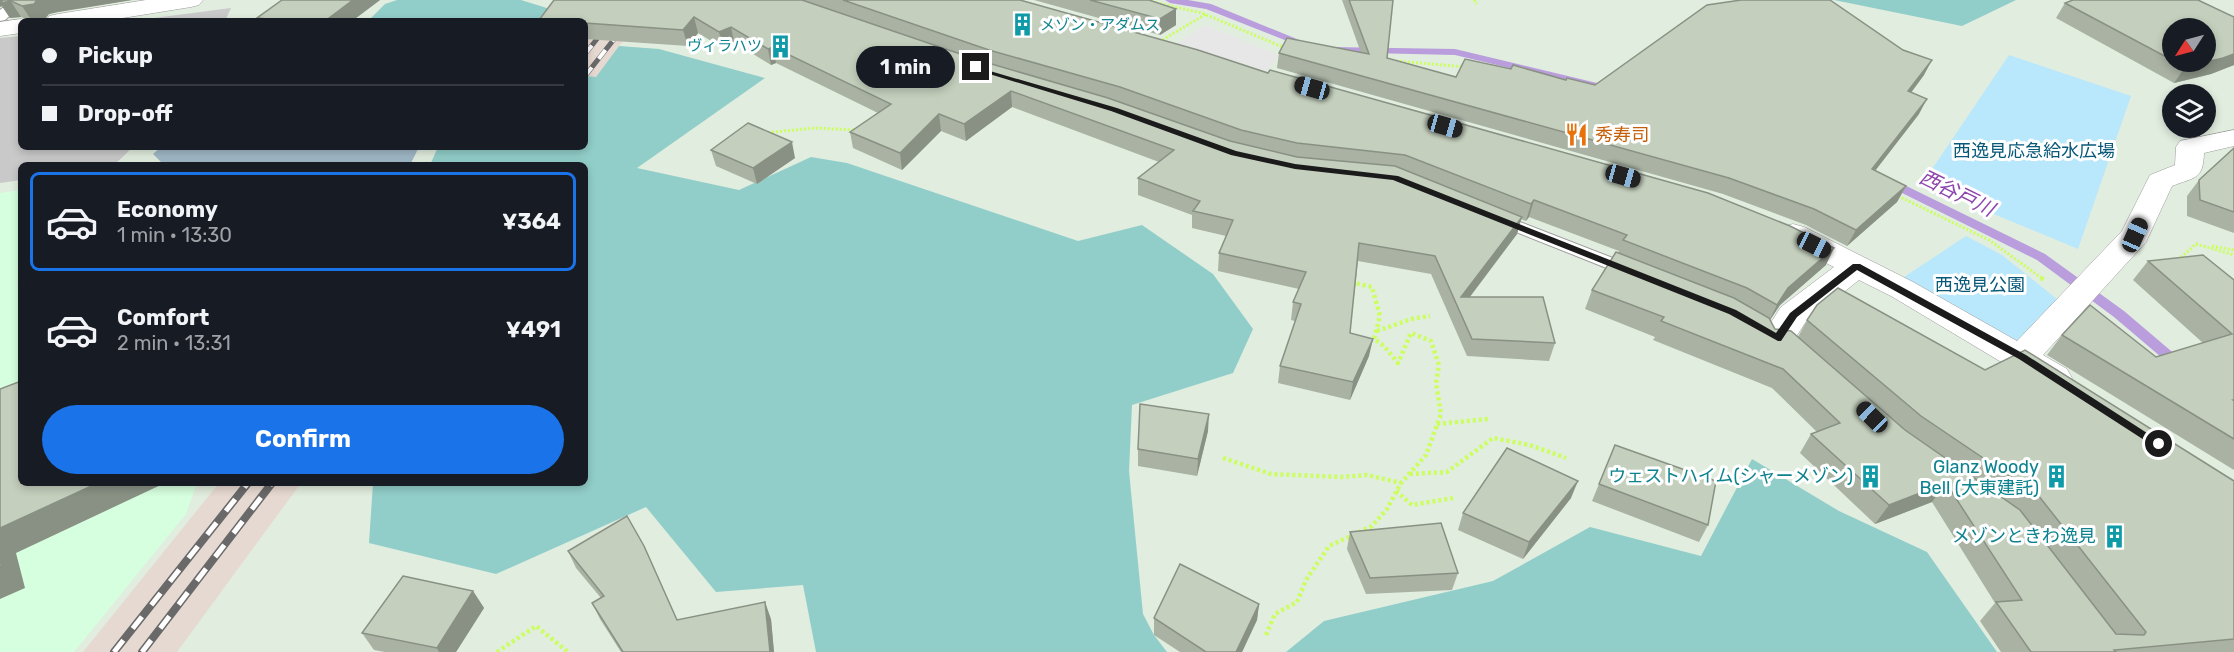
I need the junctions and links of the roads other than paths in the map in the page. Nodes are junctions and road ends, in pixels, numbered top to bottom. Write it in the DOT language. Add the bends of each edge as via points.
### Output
graph roads {
  1 [pos="21,0"];
  2 [pos="191,0"];
  3 [pos="0,17"];
  4 [pos="77,18"];
  5 [pos="18,26"];
  6 [pos="0,29"];
  7 [pos="2234,138"];
  8 [pos="1480,212"];
  9 [pos="1763,222"];
  10 [pos="1856,266"];
  11 [pos="1644,277"];
  12 [pos="1775,336"];
  13 [pos="2022,357"];
  14 [pos="2073,390"];
  1 -- 3 [label="lane"];
  2 -- 4 [label="street"];
  5 -- 6 [label="street"];
  7 -- 13 [label="street" via="2190,147 2189,169 2160,181 2135,235"];
  8 -- 11 [label="lane"];
  9 -- 10 [label="street"];
  10 -- 12 [label="street" via="1793,315"];
  10 -- 13 [label="street"];
  13 -- 14 [label="street"];
}
